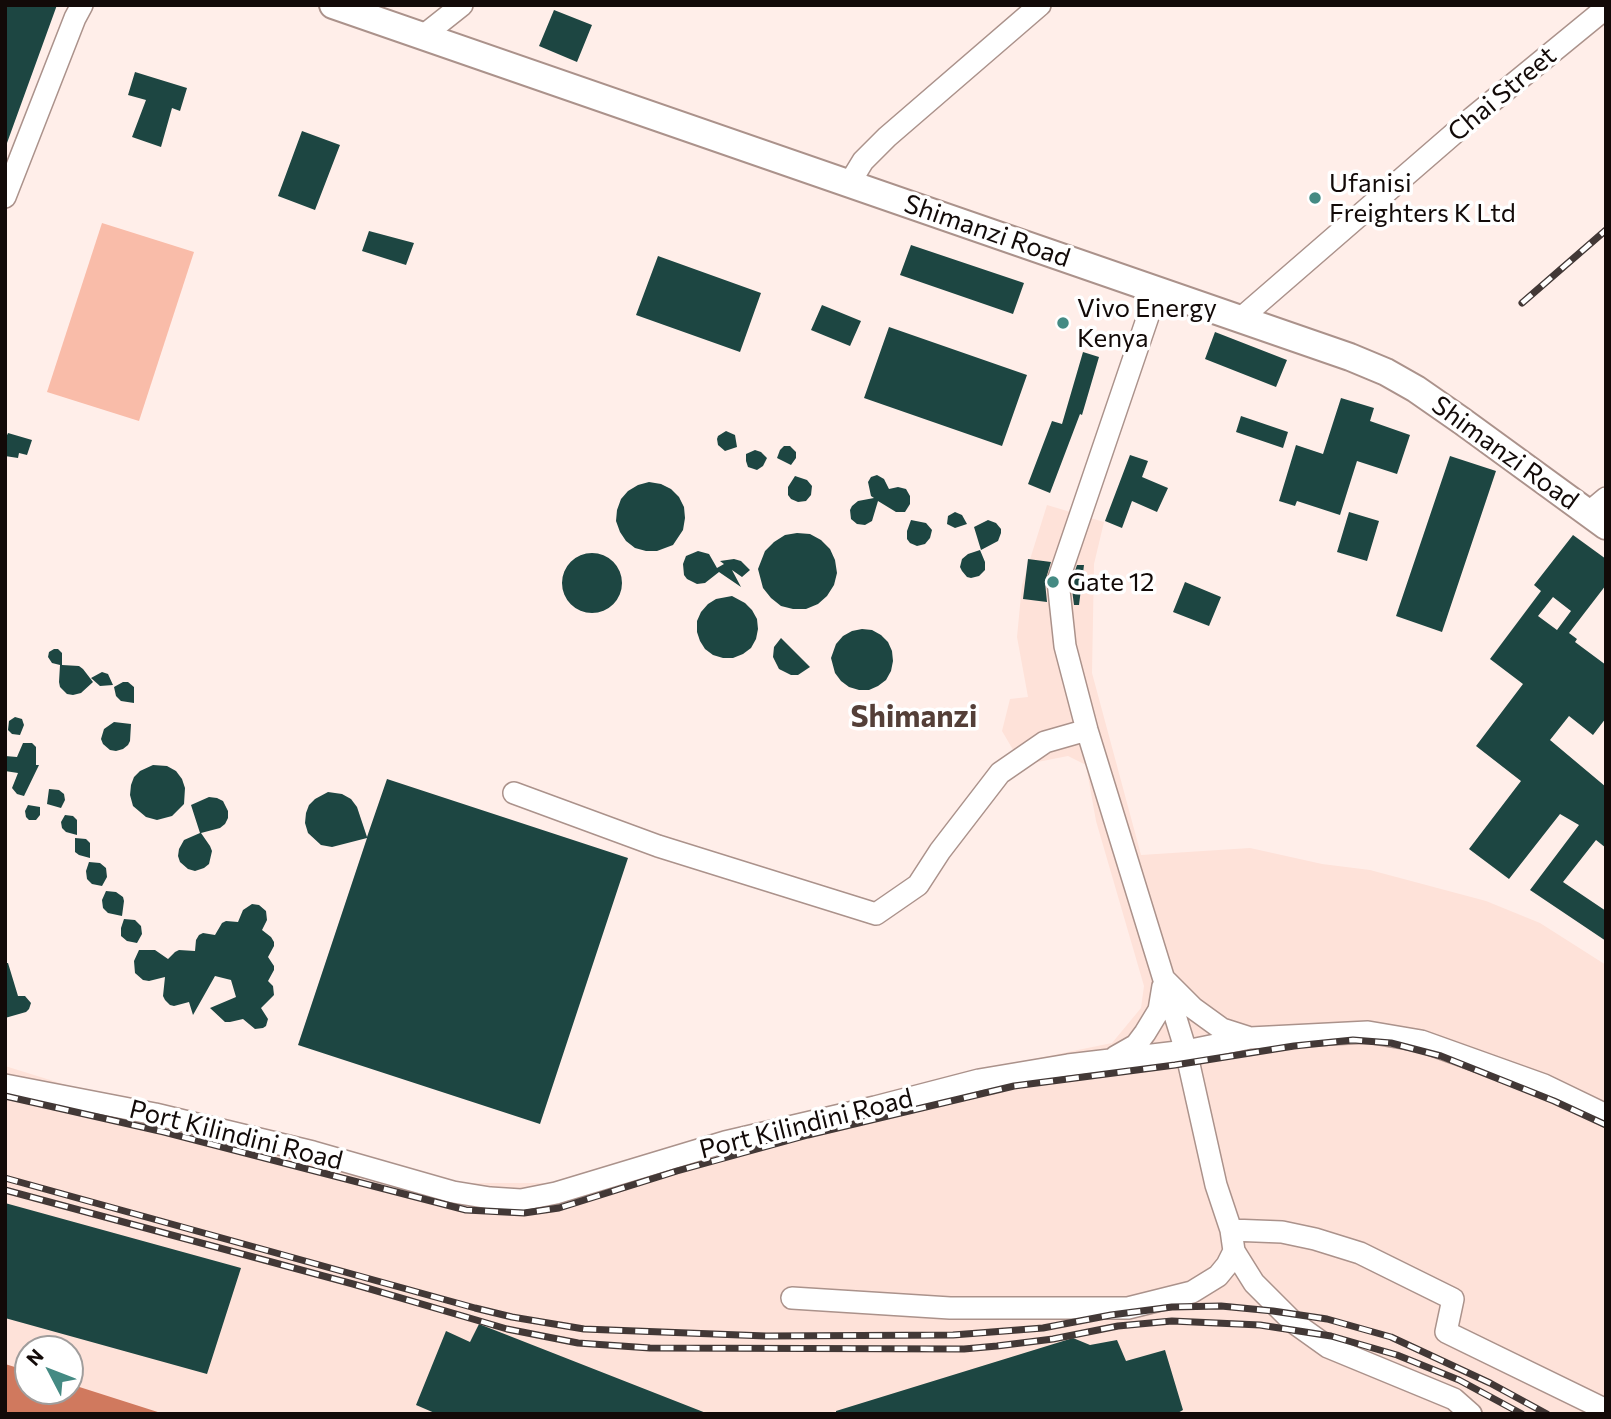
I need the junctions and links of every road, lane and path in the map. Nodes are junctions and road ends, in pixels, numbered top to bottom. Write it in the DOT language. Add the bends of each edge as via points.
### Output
graph roads {
  1 [pos="82,5"];
  2 [pos="333,5"];
  3 [pos="462,5"];
  4 [pos="1040,5"];
  5 [pos="1606,8"];
  6 [pos="423,36"];
  7 [pos="849,184"];
  8 [pos="6,189"];
  9 [pos="1157,290"];
  10 [pos="1240,318"];
  11 [pos="1600,512"];
  12 [pos="1087,730"];
  13 [pos="514,793"];
  14 [pos="1164,979"];
  15 [pos="1250,1038"];
  16 [pos="1186,1051"];
  17 [pos="1111,1060"];
  18 [pos="5,1085"];
  19 [pos="1606,1115"];
  20 [pos="1232,1241"];
  21 [pos="792,1298"];
  22 [pos="1606,1410"];
  23 [pos="1471,1414"];
  1 -- 8 [label="street"];
  2 -- 6 [label="main road, Shimanzi Road"];
  3 -- 6 [label="street"];
  4 -- 7 [label="street" via="887,137 863,161"];
  5 -- 10 [label="street, Chai Street"];
  6 -- 7 [label="main road, Shimanzi Road"];
  7 -- 9 [label="main road, Shimanzi Road"];
  9 -- 10 [label="main road, Shimanzi Road"];
  9 -- 12 [label="street" via="1058,581 1065,646"];
  10 -- 11 [label="main road, Shimanzi Road" via="1386,372"];
  12 -- 13 [label="street" via="1045,742 1000,773 918,885 876,914 658,846"];
  12 -- 14 [label="street"];
  14 -- 15 [label="street" via="1222,1029"];
  14 -- 16 [label="street"];
  14 -- 17 [label="street" via="1159,1010 1145,1033 1136,1045"];
  15 -- 16 [label="street, Port Kilindini Road"];
  15 -- 19 [label="street, Port Kilindini Road" via="1368,1032 1421,1041 1544,1084"];
  16 -- 17 [label="street, Port Kilindini Road"];
  16 -- 20 [label="street"];
  17 -- 18 [label="street, Port Kilindini Road" via="979,1080 725,1142 521,1200 453,1192 155,1114"];
  20 -- 21 [label="street" via="1227,1265 1217,1276 1192,1292 1128,1308 950,1308"];
  20 -- 22 [label="street" via="1282,1232 1360,1253 1453,1299 1446,1332"];
  20 -- 23 [label="street" via="1254,1283 1293,1322 1328,1347 1454,1399"];
}
